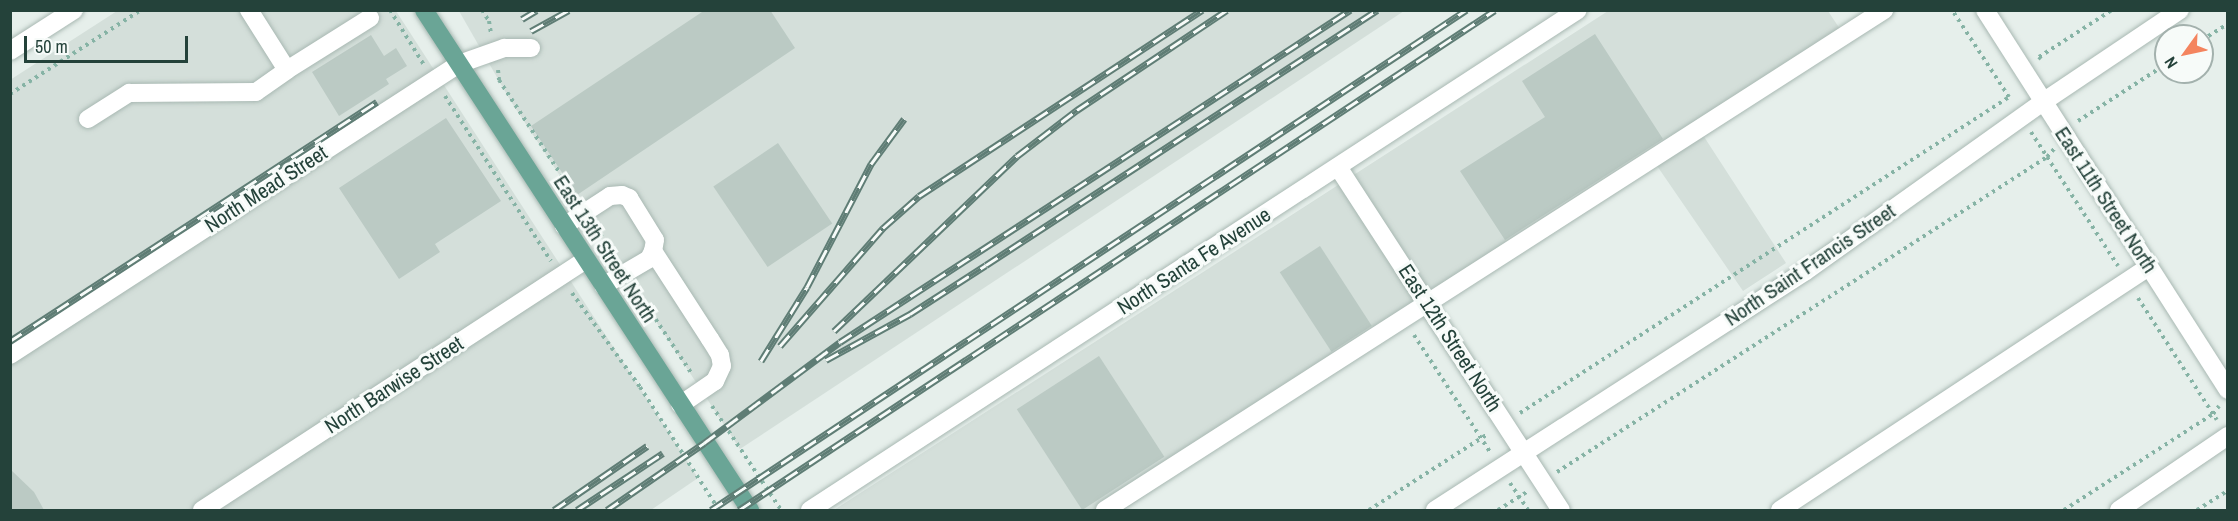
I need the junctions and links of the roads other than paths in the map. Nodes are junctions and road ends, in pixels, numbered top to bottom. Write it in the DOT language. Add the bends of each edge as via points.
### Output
graph roads {
  1 [pos="74,10"];
  2 [pos="249,10"];
  3 [pos="424,10"];
  4 [pos="1578,10"];
  5 [pos="1884,10"];
  6 [pos="1985,10"];
  7 [pos="2180,10"];
  8 [pos="370,18"];
  9 [pos="531,48"];
  10 [pos="10,51"];
  11 [pos="459,64"];
  12 [pos="287,70"];
  13 [pos="2043,102"];
  14 [pos="88,119"];
  15 [pos="1338,167"];
  16 [pos="564,226"];
  17 [pos="653,251"];
  18 [pos="586,260"];
  19 [pos="2149,267"];
  20 [pos="603,286"];
  21 [pos="1428,304"];
  22 [pos="10,355"];
  23 [pos="2224,398"];
  24 [pos="680,405"];
  25 [pos="2228,436"];
  26 [pos="1524,452"];
  27 [pos="202,510"];
  28 [pos="750,510"];
  29 [pos="810,510"];
  30 [pos="1105,510"];
  31 [pos="1434,510"];
  32 [pos="1561,510"];
  33 [pos="1780,510"];
  34 [pos="2118,510"];
  1 -- 10 [label="street"];
  2 -- 12 [label="street"];
  3 -- 11 [label="main road, East 13th Street North"];
  4 -- 15 [label="street, North Santa Fe Avenue"];
  5 -- 21 [label="street"];
  6 -- 13 [label="street, East 11th Street North"];
  7 -- 13 [label="street, North Saint Francis Street"];
  8 -- 12 [label="street"];
  9 -- 11 [label="street, North Mead Street" via="504,48"];
  11 -- 16 [label="main road, East 13th Street North"];
  11 -- 22 [label="street, North Mead Street"];
  12 -- 14 [label="street" via="256,92 129,93"];
  13 -- 19 [label="street, East 11th Street North"];
  13 -- 26 [label="street, North Saint Francis Street" via="1806,271"];
  15 -- 21 [label="street, East 12th Street North"];
  15 -- 29 [label="street, North Santa Fe Avenue"];
  16 -- 17 [label="street" via="610,196 622,195 628,198 655,240"];
  16 -- 18 [label="main road, East 13th Street North"];
  17 -- 20 [label="street" via="650,259"];
  17 -- 24 [label="street" via="715,346 722,366 715,381"];
  18 -- 20 [label="main road, East 13th Street North"];
  18 -- 27 [label="street, North Barwise Street"];
  19 -- 23 [label="street, East 11th Street North"];
  19 -- 33 [label="street"];
  20 -- 24 [label="main road, East 13th Street North"];
  21 -- 26 [label="street, East 12th Street North"];
  21 -- 30 [label="street"];
  24 -- 28 [label="main road, East 13th Street North"];
  25 -- 34 [label="street"];
  26 -- 31 [label="street, North Saint Francis Street"];
  26 -- 32 [label="street, East 12th Street North"];
}
